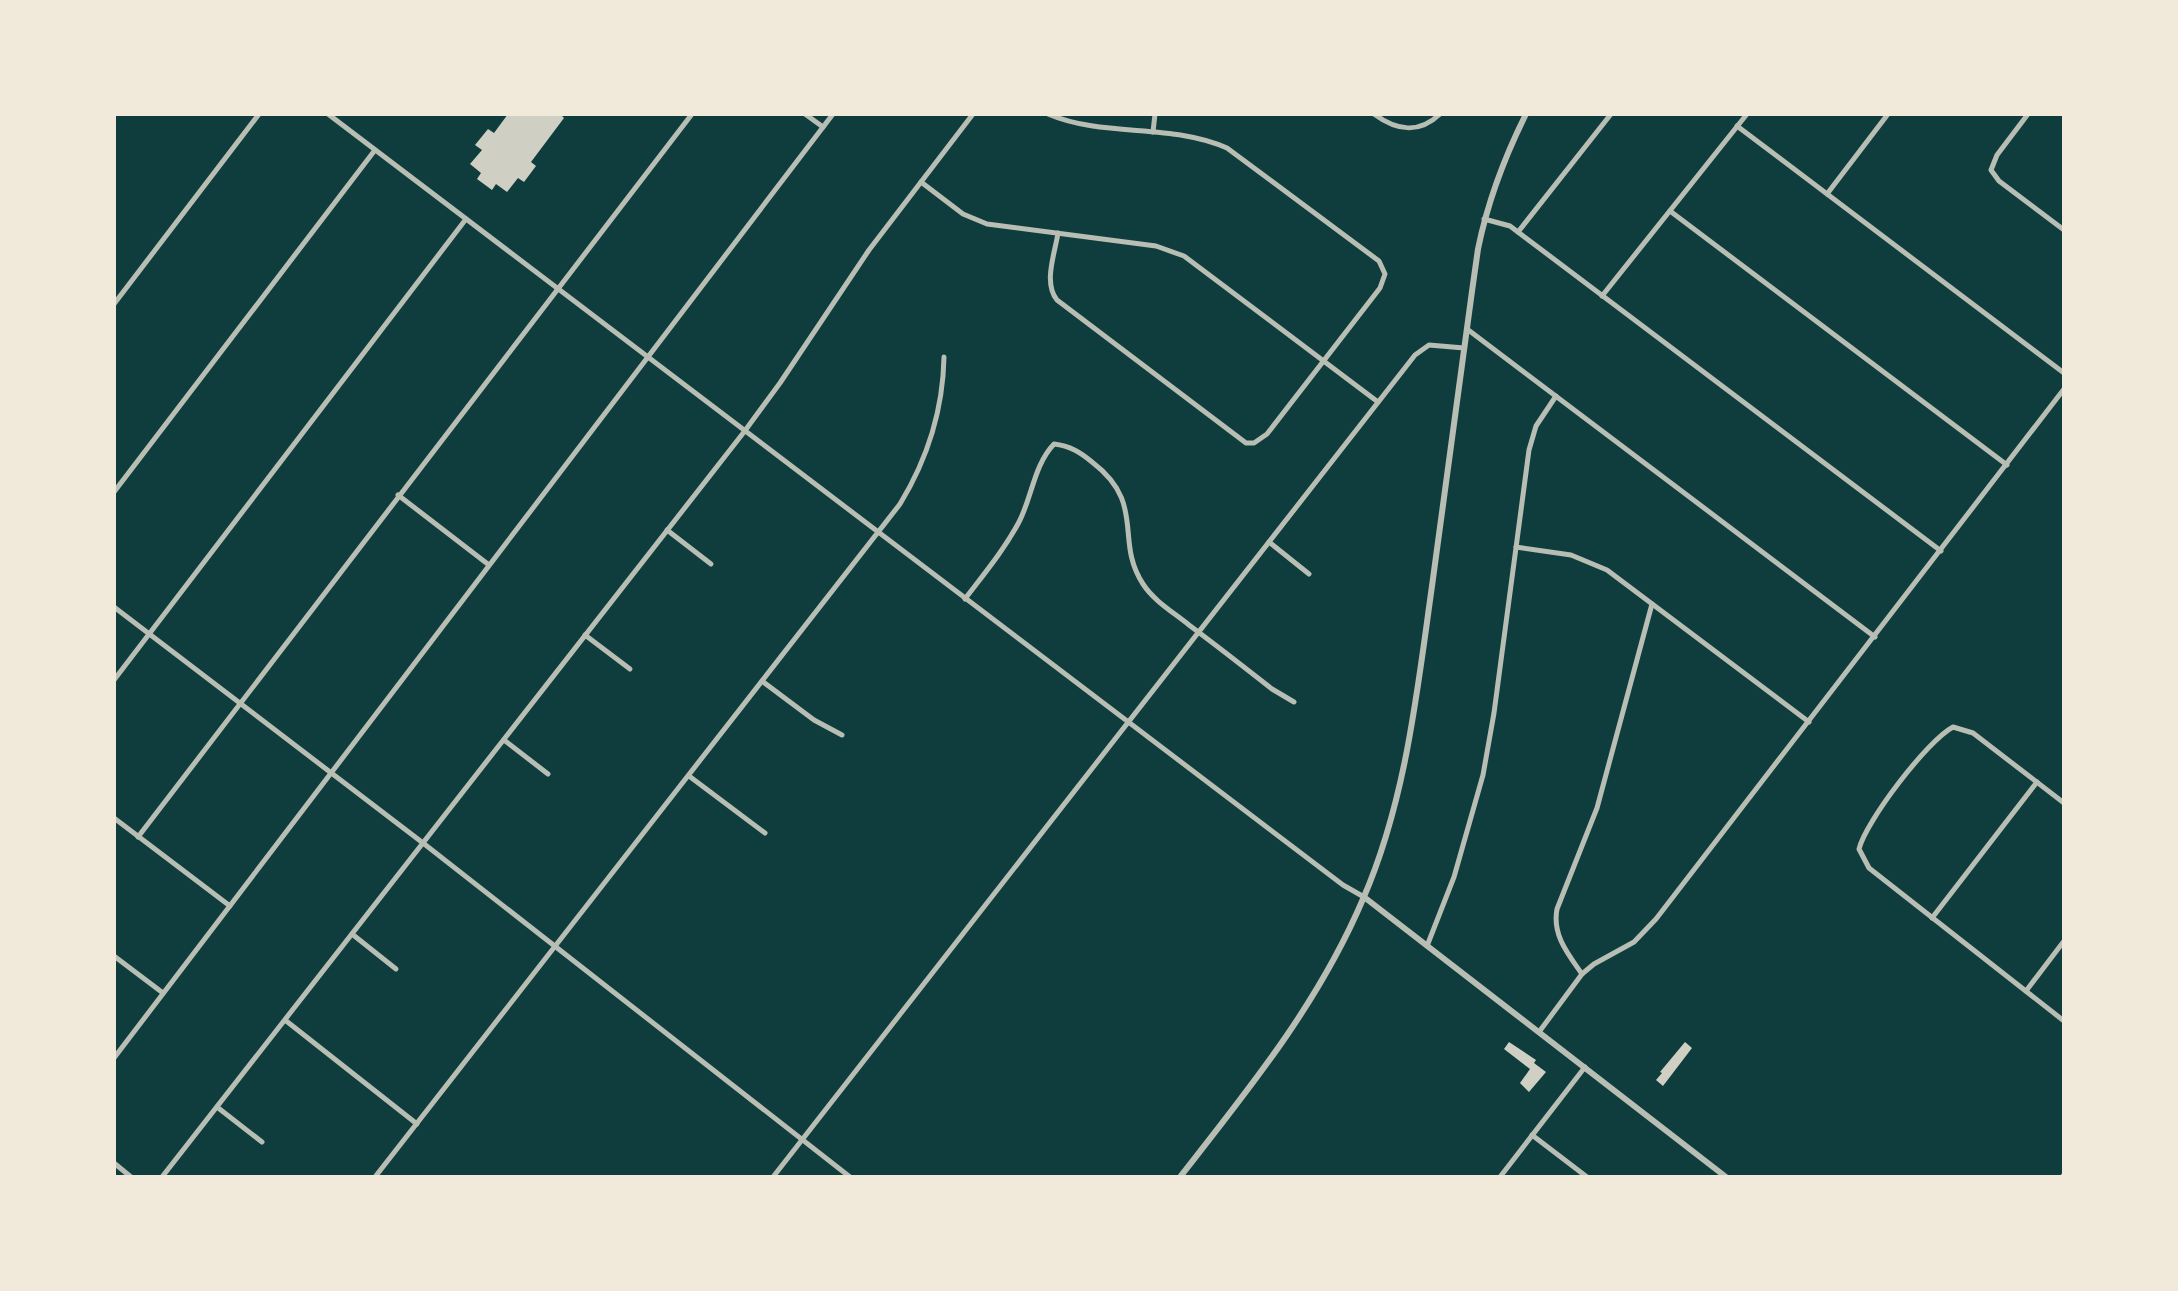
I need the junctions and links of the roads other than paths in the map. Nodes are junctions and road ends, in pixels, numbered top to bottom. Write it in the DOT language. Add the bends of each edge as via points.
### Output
graph roads {
  1 [pos="259,114"];
  2 [pos="328,114"];
  3 [pos="692,114"];
  4 [pos="805,114"];
  5 [pos="833,114"];
  6 [pos="973,114"];
  7 [pos="1048,114"];
  8 [pos="1155,114"];
  9 [pos="1374,114"];
  10 [pos="1440,114"];
  11 [pos="1526,114"];
  12 [pos="1611,114"];
  13 [pos="1747,114"];
  14 [pos="1888,114"];
  15 [pos="2028,114"];
  16 [pos="1737,126"];
  17 [pos="823,127"];
  18 [pos="1153,132"];
  19 [pos="375,150"];
  20 [pos="921,182"];
  21 [pos="1827,194"];
  22 [pos="1670,211"];
  23 [pos="466,219"];
  24 [pos="1484,219"];
  25 [pos="2064,230"];
  26 [pos="1518,232"];
  27 [pos="1058,233"];
  28 [pos="557,288"];
  29 [pos="1602,296"];
  30 [pos="114,304"];
  31 [pos="1467,329"];
  32 [pos="1464,348"];
  33 [pos="648,357"];
  34 [pos="944,357"];
  35 [pos="1324,361"];
  36 [pos="2064,373"];
  37 [pos="2064,389"];
  38 [pos="1556,396"];
  39 [pos="1378,402"];
  40 [pos="744,432"];
  41 [pos="2007,465"];
  42 [pos="114,492"];
  43 [pos="398,495"];
  44 [pos="667,530"];
  45 [pos="878,533"];
  46 [pos="1269,542"];
  47 [pos="1516,547"];
  48 [pos="1941,551"];
  49 [pos="711,564"];
  50 [pos="489,565"];
  51 [pos="1309,574"];
  52 [pos="965,599"];
  53 [pos="1652,604"];
  54 [pos="114,607"];
  55 [pos="1199,632"];
  56 [pos="149,634"];
  57 [pos="585,635"];
  58 [pos="1875,637"];
  59 [pos="630,669"];
  60 [pos="114,680"];
  61 [pos="762,681"];
  62 [pos="1294,702"];
  63 [pos="240,703"];
  64 [pos="1809,722"];
  65 [pos="1128,723"];
  66 [pos="842,735"];
  67 [pos="504,740"];
  68 [pos="331,772"];
  69 [pos="548,774"];
  70 [pos="689,776"];
  71 [pos="2037,782"];
  72 [pos="2064,803"];
  73 [pos="114,818"];
  74 [pos="765,833"];
  75 [pos="138,837"];
  76 [pos="423,843"];
  77 [pos="1364,897"];
  78 [pos="230,906"];
  79 [pos="1932,918"];
  80 [pos="352,934"];
  81 [pos="2064,941"];
  82 [pos="556,946"];
  83 [pos="1427,946"];
  84 [pos="114,956"];
  85 [pos="396,969"];
  86 [pos="1582,974"];
  87 [pos="2025,991"];
  88 [pos="163,993"];
  89 [pos="285,1020"];
  90 [pos="2064,1021"];
  91 [pos="1539,1032"];
  92 [pos="114,1058"];
  93 [pos="1585,1067"];
  94 [pos="217,1107"];
  95 [pos="417,1124"];
  96 [pos="1532,1135"];
  97 [pos="803,1140"];
  98 [pos="262,1142"];
  99 [pos="114,1163"];
  100 [pos="1716,1174"];
  101 [pos="131,1177"];
  102 [pos="162,1177"];
  103 [pos="375,1177"];
  104 [pos="773,1177"];
  105 [pos="850,1177"];
  106 [pos="1180,1177"];
  107 [pos="1500,1177"];
  108 [pos="1587,1177"];
  109 [pos="1726,1177"];
  1 -- 30 [label="street"];
  2 -- 19 [label="street"];
  3 -- 28 [label="street"];
  4 -- 17 [label="street"];
  5 -- 17 [label="street"];
  6 -- 20 [label="street"];
  7 -- 18 [label="street"];
  8 -- 18 [label="street"];
  9 -- 10 [label="street" via="1391,125 1415,130"];
  11 -- 24 [label="street" via="1505,155"];
  12 -- 26 [label="street"];
  13 -- 16 [label="street"];
  14 -- 21 [label="street"];
  15 -- 25 [label="street" via="1991,170"];
  16 -- 21 [label="street"];
  16 -- 22 [label="street"];
  17 -- 33 [label="street"];
  18 -- 35 [label="street" via="1227,148 1379,261 1385,274 1380,288"];
  19 -- 23 [label="street"];
  19 -- 42 [label="street"];
  20 -- 27 [label="street" via="979,221"];
  20 -- 40 [label="street"];
  21 -- 36 [label="street"];
  22 -- 29 [label="street"];
  22 -- 41 [label="street"];
  23 -- 28 [label="street"];
  23 -- 56 [label="street"];
  24 -- 26 [label="street"];
  24 -- 31 [label="street"];
  26 -- 29 [label="street"];
  27 -- 35 [label="street" via="1156,246 1184,256"];
  27 -- 35 [label="street" via="1049,284 1057,300 1246,443 1267,434"];
  28 -- 33 [label="street"];
  28 -- 43 [label="street"];
  29 -- 48 [label="street"];
  31 -- 32 [label="street"];
  31 -- 38 [label="street"];
  32 -- 39 [label="street" via="1422,348"];
  32 -- 77 [label="street" via="1414,713 1390,823"];
  33 -- 40 [label="street"];
  33 -- 50 [label="street"];
  34 -- 45 [label="street" via="940,410 931,442 909,489"];
  35 -- 39 [label="street"];
  37 -- 41 [label="street"];
  38 -- 47 [label="street" via="1530,442"];
  38 -- 58 [label="street"];
  39 -- 46 [label="street"];
  40 -- 44 [label="street"];
  40 -- 45 [label="street"];
  41 -- 48 [label="street"];
  43 -- 50 [label="street"];
  43 -- 63 [label="street"];
  44 -- 49 [label="street"];
  44 -- 57 [label="street"];
  45 -- 52 [label="street"];
  45 -- 61 [label="street"];
  46 -- 51 [label="street"];
  46 -- 55 [label="street"];
  47 -- 53 [label="street" via="1590,561"];
  47 -- 83 [label="street" via="1483,775 1454,877"];
  48 -- 58 [label="street"];
  50 -- 68 [label="street"];
  52 -- 55 [label="street" via="1014,530 1041,460 1054,444 1075,449 1114,484 1127,511 1131,555 1142,583"];
  52 -- 65 [label="street"];
  53 -- 64 [label="street"];
  53 -- 86 [label="street" via="1597,808 1555,919 1558,936"];
  54 -- 56 [label="street"];
  55 -- 62 [label="street"];
  55 -- 65 [label="street"];
  56 -- 60 [label="street"];
  56 -- 63 [label="street"];
  57 -- 59 [label="street"];
  57 -- 67 [label="street"];
  58 -- 64 [label="street"];
  61 -- 66 [label="street"];
  61 -- 70 [label="street"];
  63 -- 68 [label="street"];
  63 -- 75 [label="street"];
  64 -- 86 [label="street" via="1646,931"];
  65 -- 77 [label="street"];
  65 -- 97 [label="street"];
  67 -- 69 [label="street"];
  67 -- 76 [label="street"];
  68 -- 76 [label="street"];
  68 -- 78 [label="street"];
  70 -- 74 [label="street"];
  70 -- 82 [label="street"];
  71 -- 72 [label="street"];
  71 -- 79 [label="street"];
  71 -- 79 [label="street" via="1973,733 1953,727 1935,739 1866,829 1859,849 1869,868"];
  73 -- 75 [label="street"];
  75 -- 78 [label="street"];
  76 -- 80 [label="street"];
  76 -- 82 [label="street"];
  77 -- 83 [label="street"];
  77 -- 106 [label="street" via="1294,1025"];
  78 -- 88 [label="street"];
  79 -- 87 [label="street"];
  80 -- 85 [label="street"];
  80 -- 89 [label="street"];
  81 -- 87 [label="street"];
  82 -- 95 [label="street"];
  82 -- 97 [label="street"];
  83 -- 91 [label="street"];
  84 -- 88 [label="street"];
  86 -- 91 [label="street"];
  87 -- 90 [label="street"];
  88 -- 92 [label="street"];
  89 -- 94 [label="street"];
  89 -- 95 [label="street"];
  91 -- 93 [label="street"];
  93 -- 96 [label="street"];
  93 -- 100 [label="street"];
  94 -- 98 [label="street"];
  94 -- 102 [label="street"];
  95 -- 103 [label="street"];
  96 -- 107 [label="street"];
  96 -- 108 [label="street"];
  97 -- 104 [label="street"];
  97 -- 105 [label="street"];
  99 -- 101 [label="street"];
  100 -- 109 [label="street"];
}
